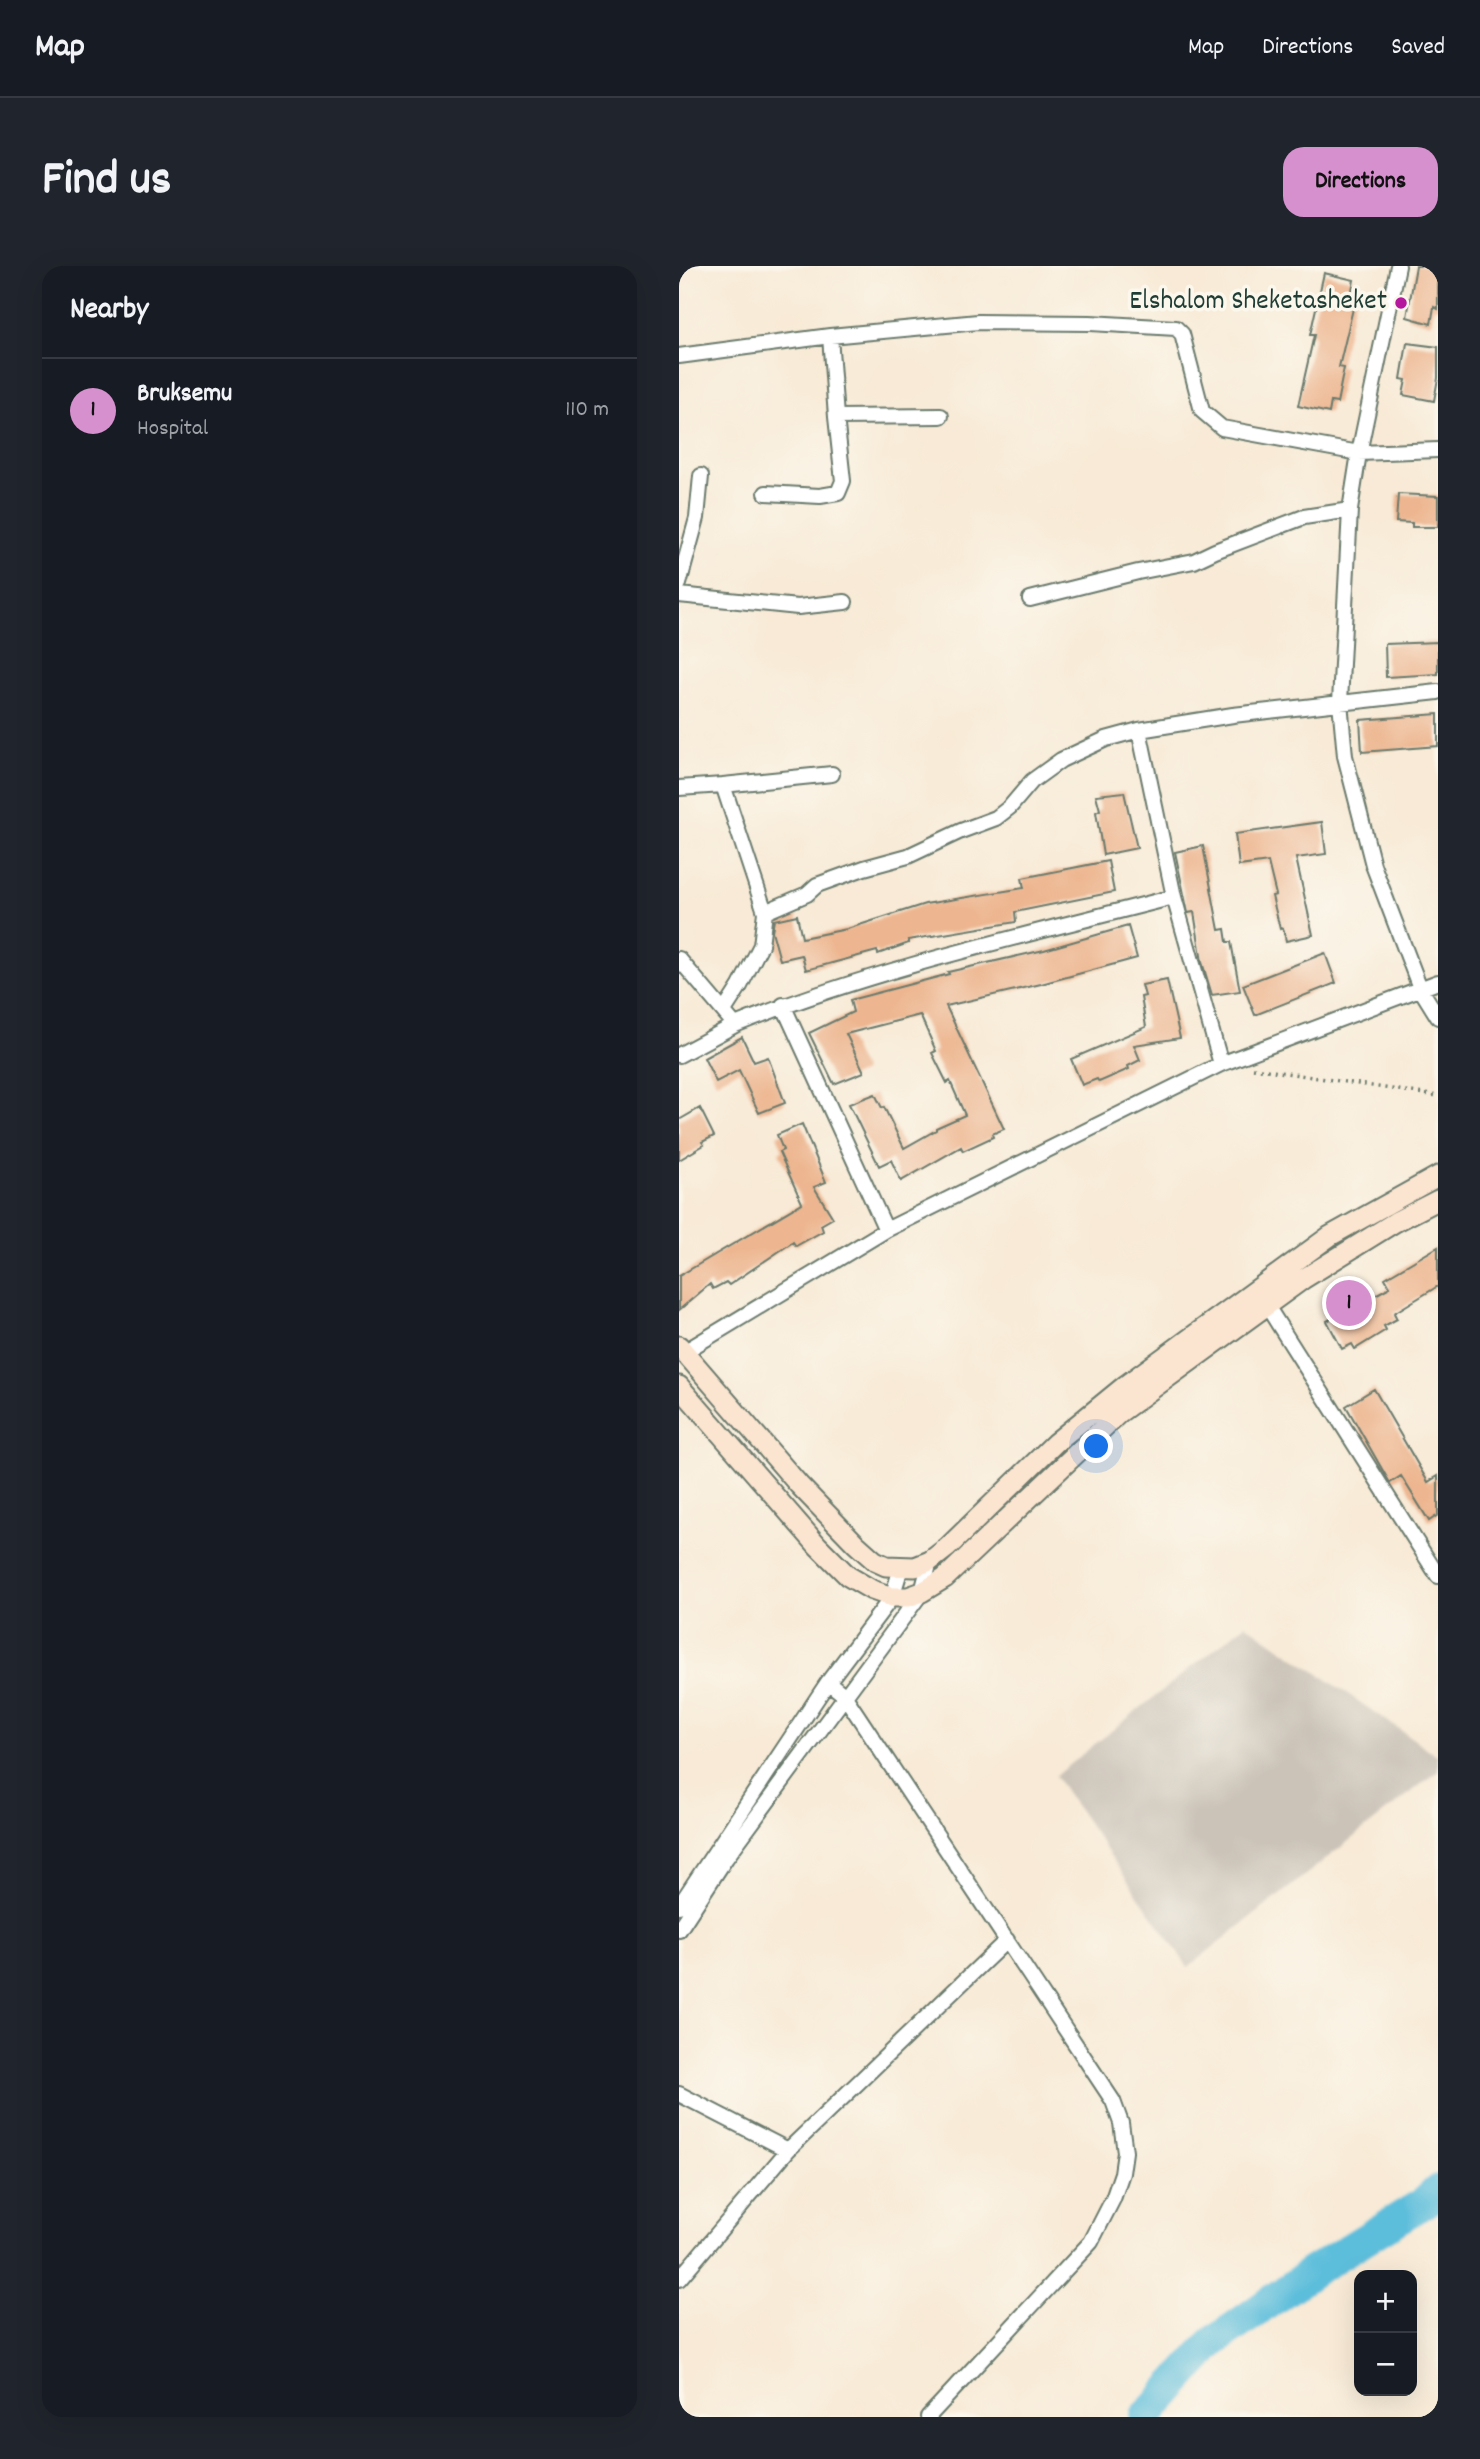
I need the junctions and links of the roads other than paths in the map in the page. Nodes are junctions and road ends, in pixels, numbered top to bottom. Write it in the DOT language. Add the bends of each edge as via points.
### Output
graph roads {
  1 [pos="1398,266"];
  2 [pos="830,336"];
  3 [pos="679,356"];
  4 [pos="941,416"];
  5 [pos="836,417"];
  6 [pos="1438,450"];
  7 [pos="1359,453"];
  8 [pos="701,476"];
  9 [pos="766,493"];
  10 [pos="1350,510"];
  11 [pos="679,584"];
  12 [pos="679,595"];
  13 [pos="1030,599"];
  14 [pos="845,602"];
  15 [pos="1438,692"];
  16 [pos="1340,702"];
  17 [pos="1139,730"];
  18 [pos="832,774"];
  19 [pos="723,785"];
  20 [pos="679,788"];
  21 [pos="1174,897"];
  22 [pos="765,912"];
  23 [pos="679,959"];
  24 [pos="1438,982"];
  25 [pos="1420,988"];
  26 [pos="783,1005"];
  27 [pos="724,1011"];
  28 [pos="1438,1017"];
  29 [pos="735,1025"];
  30 [pos="679,1055"];
  31 [pos="1221,1063"];
  32 [pos="1438,1176"];
  33 [pos="1438,1200"];
  34 [pos="886,1230"];
  35 [pos="1266,1306"];
  36 [pos="682,1349"];
  37 [pos="679,1385"];
  38 [pos="930,1561"];
  39 [pos="901,1568"];
  40 [pos="1438,1576"];
  41 [pos="922,1592"];
  42 [pos="892,1597"];
  43 [pos="828,1682"];
  44 [pos="844,1695"];
  45 [pos="679,1906"];
  46 [pos="679,1930"];
  47 [pos="1007,1940"];
  48 [pos="679,2094"];
  49 [pos="788,2150"];
  50 [pos="679,2279"];
  51 [pos="928,2417"];
  1 -- 7 [label="street"];
  2 -- 3 [label="street"];
  2 -- 5 [label="street"];
  2 -- 7 [label="street" via="978,322 1176,328 1182,334 1202,411 1223,428"];
  4 -- 5 [label="street"];
  5 -- 9 [label="street" via="843,481 838,493"];
  6 -- 7 [label="street"];
  7 -- 10 [label="street"];
  8 -- 11 [label="street" via="697,518"];
  10 -- 13 [label="street" via="1304,517 1194,561"];
  10 -- 16 [label="street"];
  12 -- 14 [label="street" via="798,607"];
  15 -- 16 [label="street"];
  16 -- 17 [label="street"];
  16 -- 25 [label="street" via="1345,756 1373,865"];
  17 -- 21 [label="street"];
  17 -- 22 [label="street" via="1061,760 1032,781 996,818 908,856 817,885"];
  18 -- 19 [label="street"];
  19 -- 20 [label="street"];
  19 -- 22 [label="street"];
  21 -- 26 [label="street" via="903,968"];
  21 -- 31 [label="street"];
  22 -- 27 [label="street" via="761,945"];
  23 -- 27 [label="street"];
  24 -- 25 [label="street"];
  25 -- 28 [label="street"];
  25 -- 31 [label="street"];
  26 -- 29 [label="street"];
  26 -- 34 [label="street"];
  27 -- 29 [label="street"];
  29 -- 30 [label="street"];
  31 -- 34 [label="street"];
  32 -- 38 [label="main road" via="1330,1236 1126,1385 1055,1443"];
  33 -- 35 [label="main road" via="1354,1246"];
  34 -- 36 [label="street"];
  35 -- 40 [label="street"];
  35 -- 41 [label="main road" via="1119,1413 945,1578"];
  36 -- 39 [label="main road" via="856,1545 875,1561"];
  37 -- 42 [label="main road" via="848,1576"];
  38 -- 39 [label="main road"];
  38 -- 41 [label="street"];
  39 -- 42 [label="street"];
  41 -- 42 [label="main road"];
  41 -- 44 [label="street"];
  42 -- 43 [label="street"];
  43 -- 44 [label="street"];
  43 -- 45 [label="street"];
  44 -- 46 [label="street"];
  44 -- 47 [label="street"];
  47 -- 49 [label="street"];
  47 -- 51 [label="street" via="1114,2101 1125,2152 1122,2173 1091,2242"];
  48 -- 49 [label="street"];
  49 -- 50 [label="street"];
}
